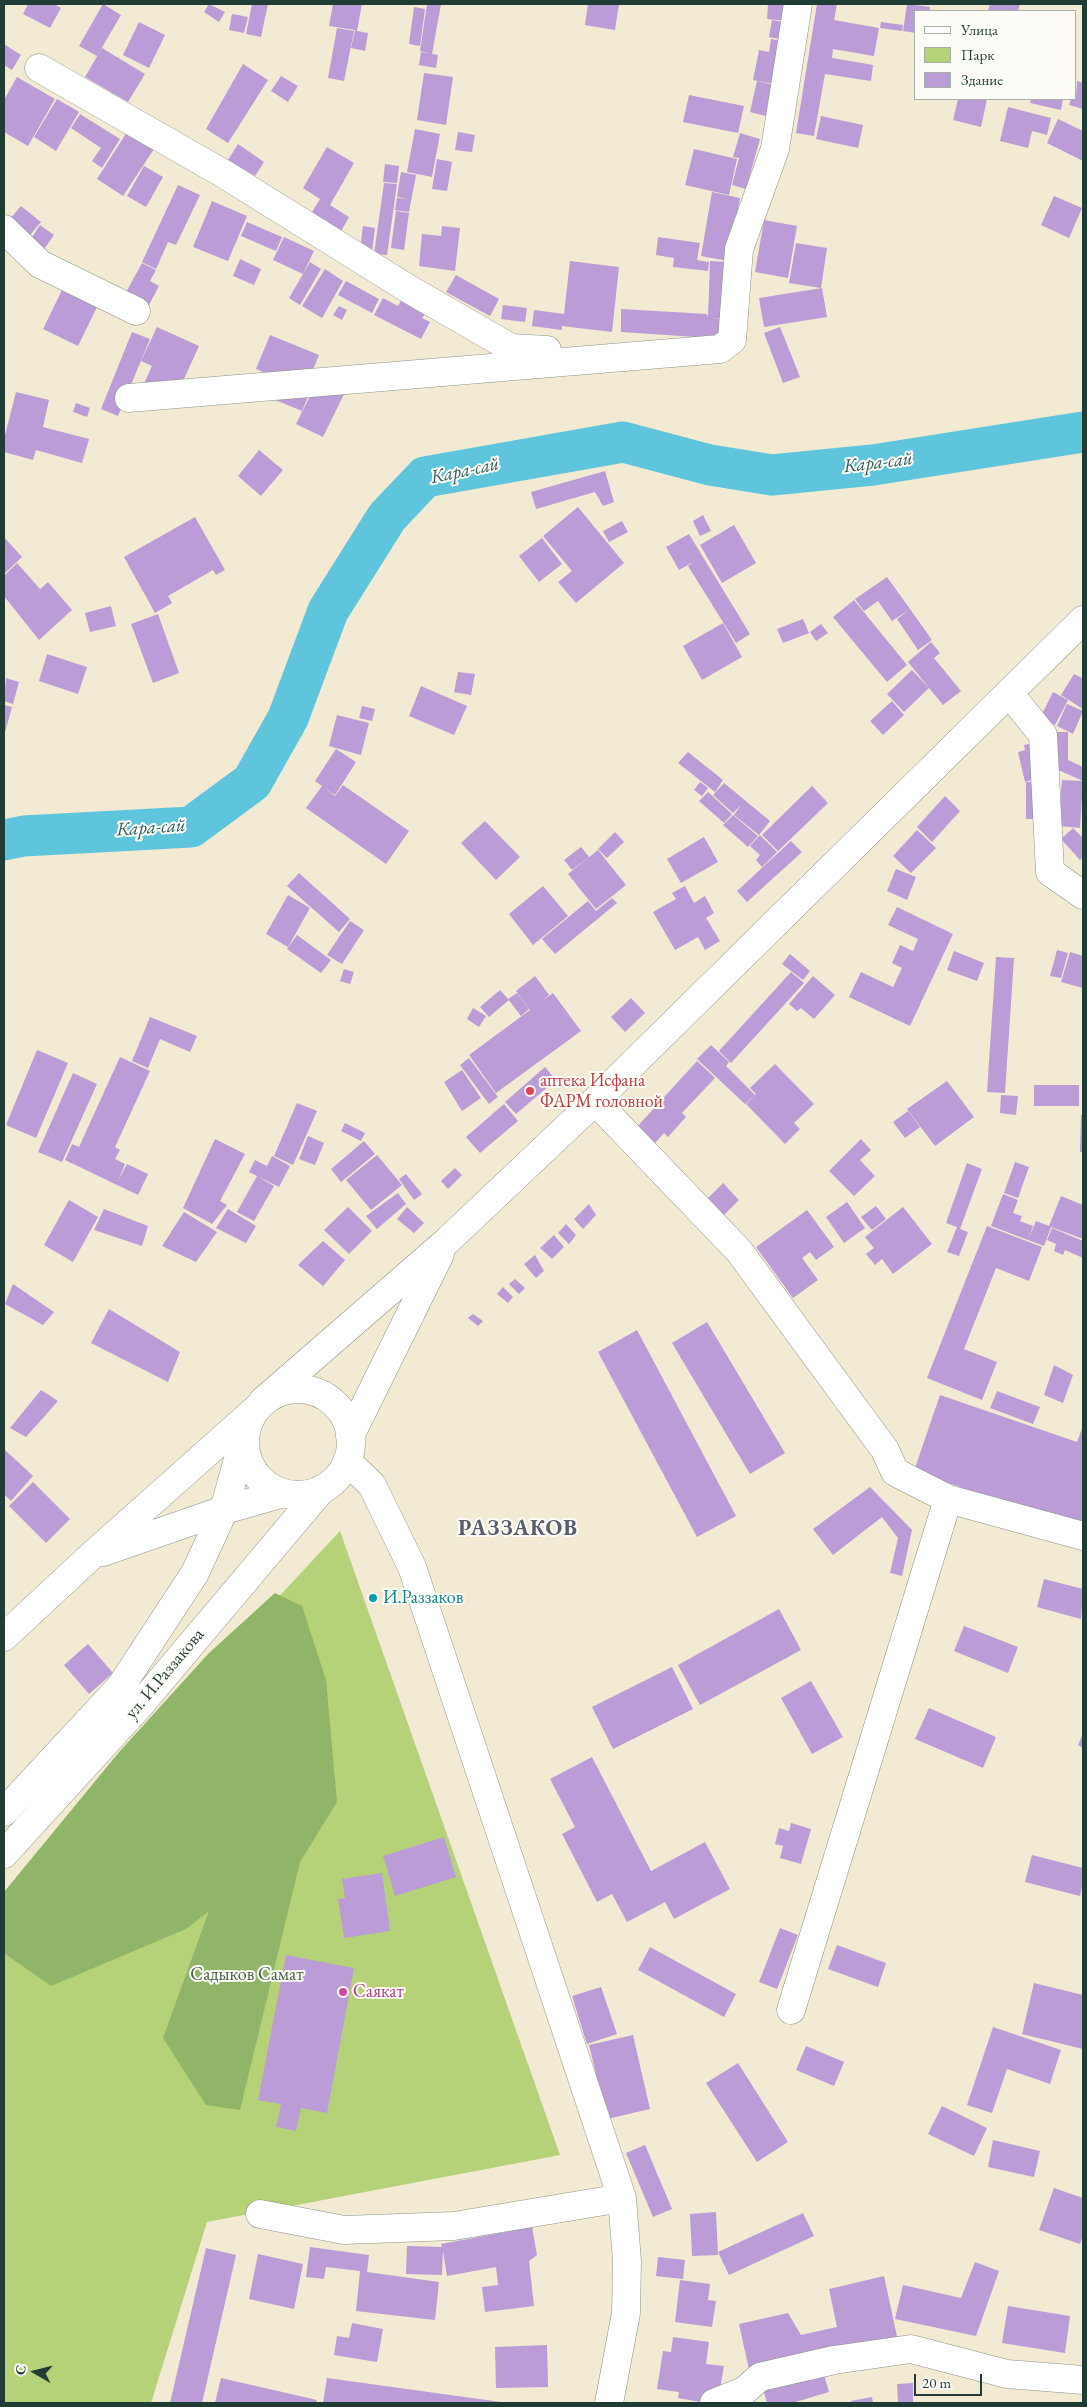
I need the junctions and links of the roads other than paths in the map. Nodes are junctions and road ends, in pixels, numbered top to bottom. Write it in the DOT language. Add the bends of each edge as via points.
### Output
graph roads {
  1 [pos="798,4"];
  2 [pos="39,68"];
  3 [pos="4,229"];
  4 [pos="136,311"];
  5 [pos="720,349"];
  6 [pos="129,398"];
  7 [pos="1083,620"];
  8 [pos="1009,693"];
  9 [pos="1083,895"];
  10 [pos="594,1101"];
  11 [pos="446,1242"];
  12 [pos="254,1416"];
  13 [pos="348,1449"];
  14 [pos="322,1489"];
  15 [pos="284,1493"];
  16 [pos="948,1498"];
  17 [pos="224,1510"];
  18 [pos="1083,1536"];
  19 [pos="90,1557"];
  20 [pos="4,1637"];
  21 [pos="4,1812"];
  22 [pos="4,1854"];
  23 [pos="791,2010"];
  24 [pos="622,2198"];
  25 [pos="260,2214"];
  26 [pos="1083,2380"];
  27 [pos="609,2403"];
  28 [pos="714,2403"];
  1 -- 5 [label="street" via="775,149 739,248 732,340"];
  2 -- 5 [label="street" via="224,174 407,288 511,348 629,355"];
  3 -- 4 [label="street" via="40,264"];
  5 -- 6 [label="street"];
  7 -- 8 [label="street"];
  8 -- 9 [label="street" via="1043,735 1050,872"];
  8 -- 10 [label="street"];
  10 -- 11 [label="street"];
  10 -- 16 [label="street" via="739,1251 885,1450 895,1472"];
  11 -- 12 [label="street"];
  11 -- 13 [label="street"];
  12 -- 13 [label="street" via="286,1390 311,1390 333,1402 347,1424"];
  12 -- 15 [label="street" via="245,1447 253,1471 267,1485"];
  12 -- 17 [label="street, ул. И.Раззакова"];
  12 -- 19 [label="street"];
  13 -- 14 [label="street" via="332,1482"];
  13 -- 24 [label="street" via="372,1485 412,1566"];
  14 -- 15 [label="street" via="310,1494"];
  14 -- 22 [label="street, ул. И.Раззакова" via="140,1705"];
  15 -- 17 [label="street"];
  16 -- 18 [label="street"];
  16 -- 23 [label="street"];
  17 -- 19 [label="street"];
  17 -- 21 [label="street, ул. И.Раззакова" via="195,1573 121,1686"];
  19 -- 20 [label="street"];
  24 -- 25 [label="street" via="454,2226 344,2230"];
  24 -- 27 [label="street" via="628,2261 626,2313"];
  26 -- 28 [label="street" via="1007,2374 911,2349 834,2360 760,2377 744,2391"];
}
